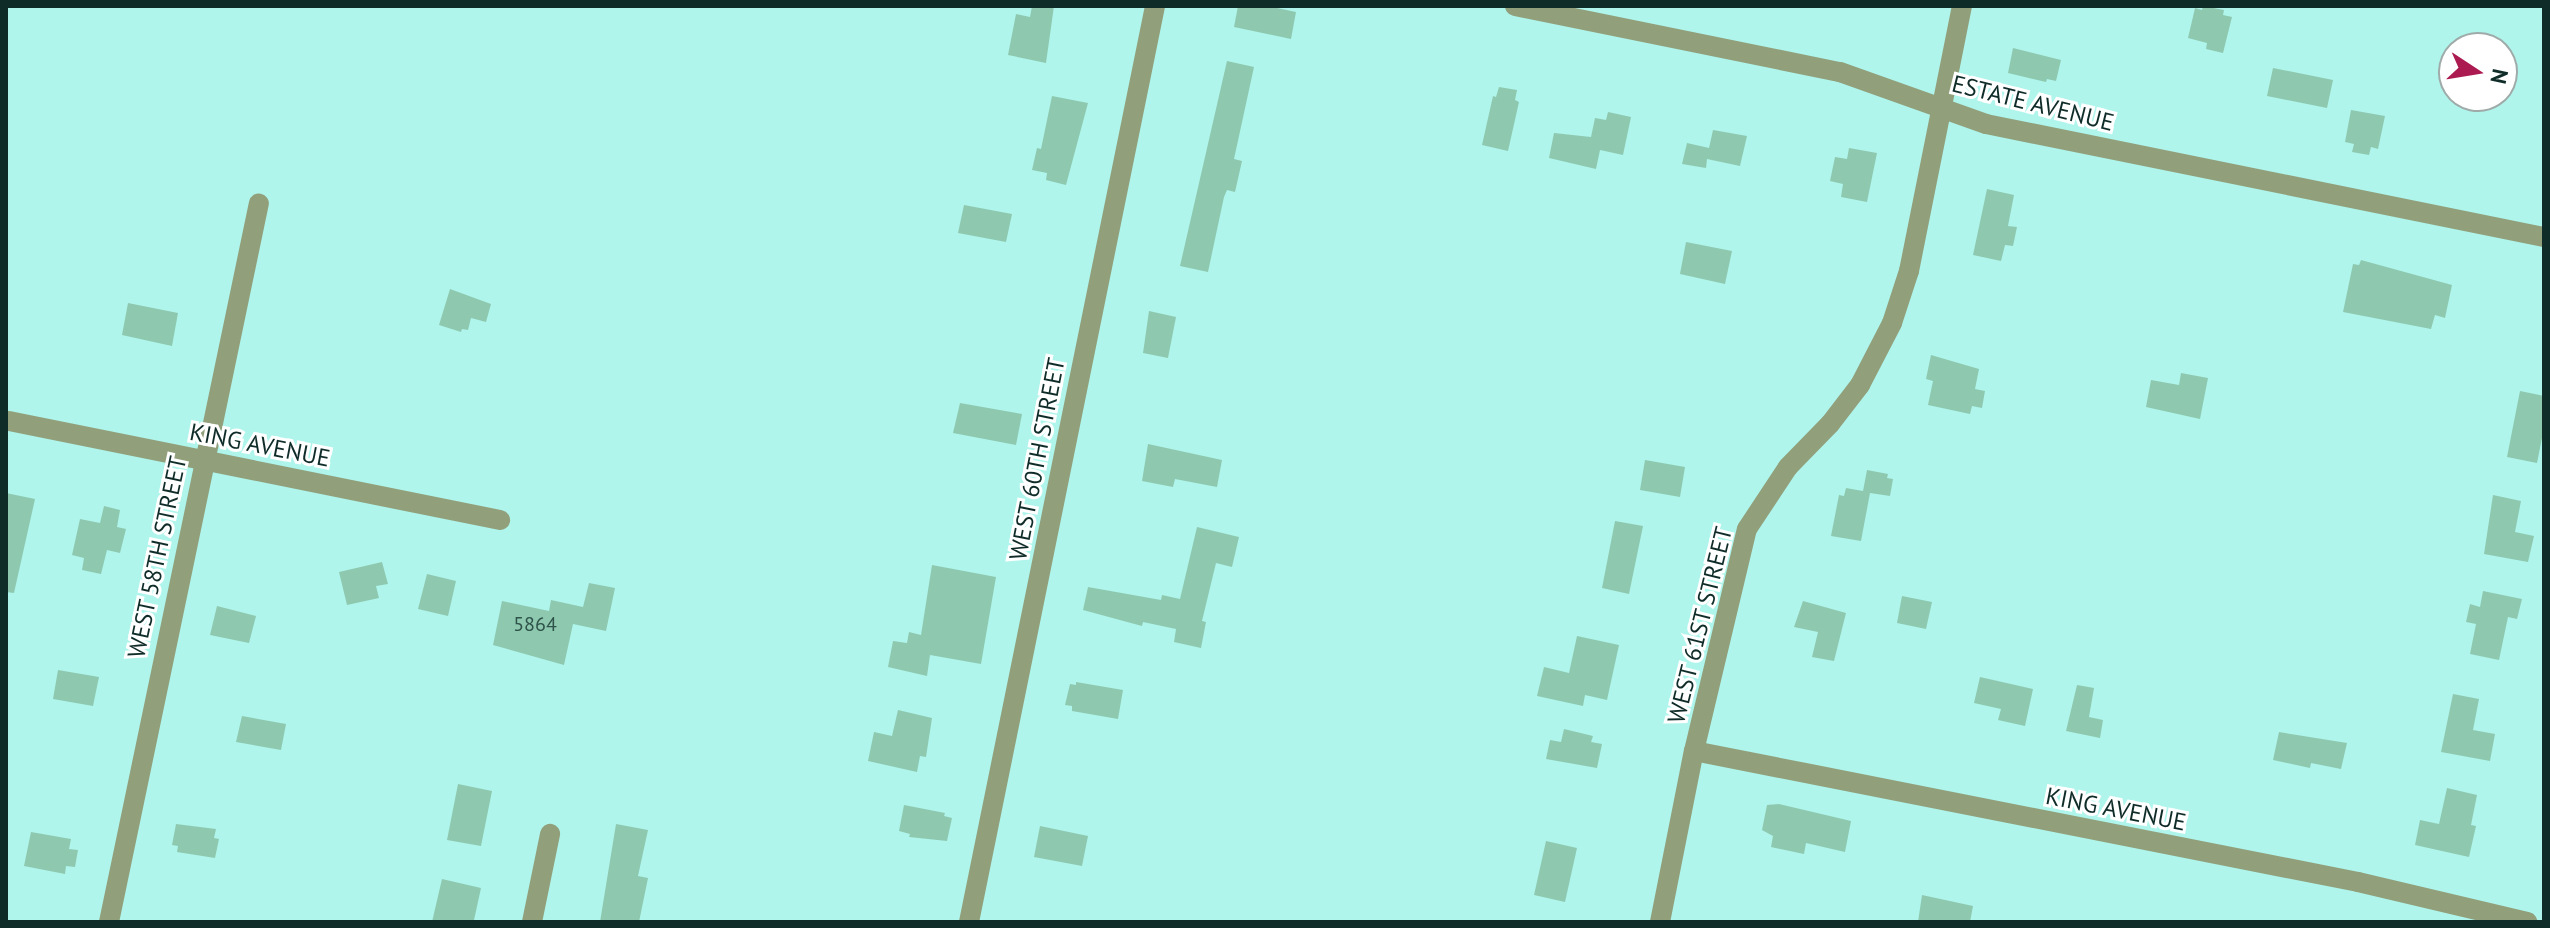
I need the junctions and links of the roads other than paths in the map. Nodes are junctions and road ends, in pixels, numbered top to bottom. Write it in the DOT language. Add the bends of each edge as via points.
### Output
graph roads {
  1 [pos="1155,6"];
  2 [pos="1515,6"];
  3 [pos="1962,6"];
  4 [pos="1941,109"];
  5 [pos="259,203"];
  6 [pos="2544,237"];
  7 [pos="9,421"];
  8 [pos="204,460"];
  9 [pos="500,520"];
  10 [pos="1694,751"];
  11 [pos="550,834"];
  12 [pos="109,922"];
  13 [pos="532,922"];
  14 [pos="969,922"];
  15 [pos="1660,922"];
  16 [pos="2527,922"];
  1 -- 14 [label="street, WEST 60TH STREET"];
  2 -- 4 [label="street, ESTATE AVENUE" via="1840,72"];
  3 -- 4 [label="street, WEST 61ST STREET"];
  4 -- 6 [label="street, ESTATE AVENUE" via="1986,124"];
  4 -- 10 [label="street, WEST 61ST STREET" via="1909,271 1892,323 1860,385 1779,480 1747,529"];
  5 -- 8 [label="street, WEST 58TH STREET"];
  7 -- 8 [label="street, KING AVENUE"];
  8 -- 9 [label="street, KING AVENUE"];
  8 -- 12 [label="street, WEST 58TH STREET"];
  10 -- 15 [label="street, WEST 61ST STREET"];
  10 -- 16 [label="street, KING AVENUE" via="2358,882"];
  11 -- 13 [label="street"];
}
